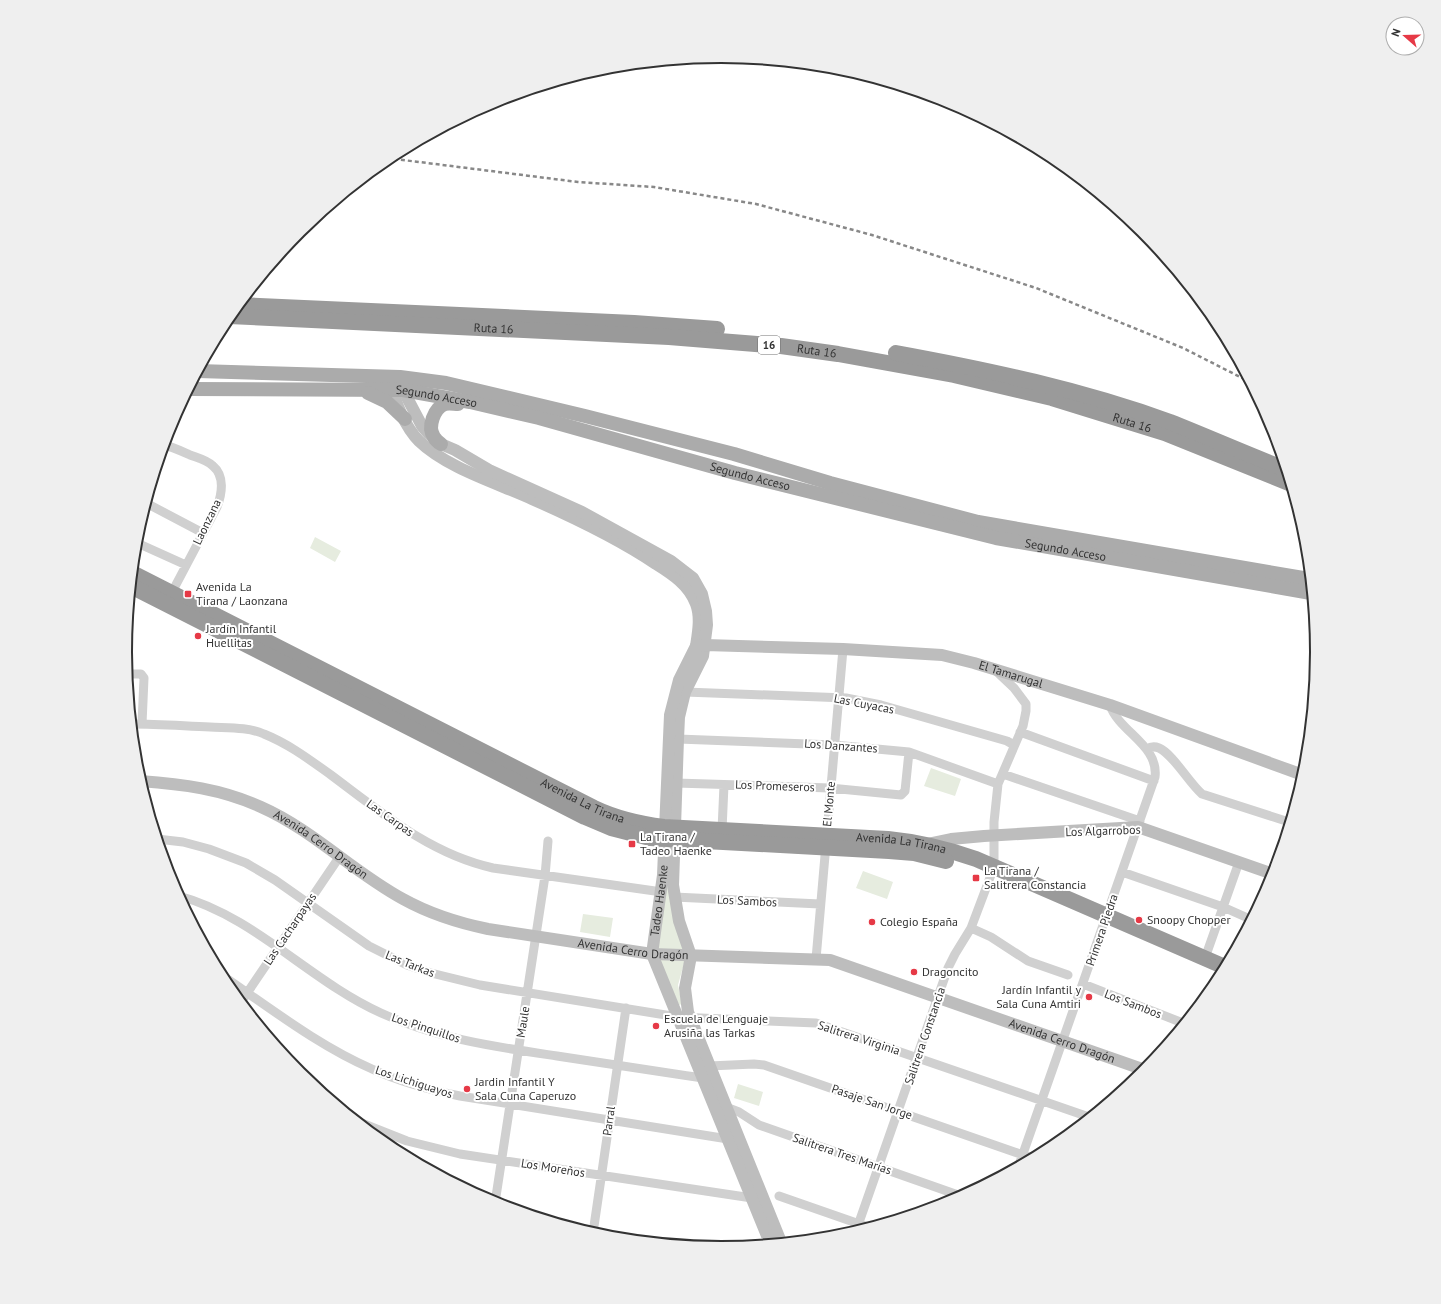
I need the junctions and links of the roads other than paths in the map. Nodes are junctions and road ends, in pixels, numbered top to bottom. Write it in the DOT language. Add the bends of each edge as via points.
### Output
graph roads {
  1 [pos="245,305"];
  2 [pos="237,316"];
  3 [pos="202,371"];
  4 [pos="396,383"];
  5 [pos="193,389"];
  6 [pos="358,390"];
  7 [pos="494,408"];
  8 [pos="405,419"];
  9 [pos="441,444"];
  10 [pos="169,447"];
  11 [pos="1279,467"];
  12 [pos="1283,481"];
  13 [pos="151,505"];
  14 [pos="203,533"];
  15 [pos="142,545"];
  16 [pos="186,565"];
  17 [pos="137,576"];
  18 [pos="1304,578"];
  19 [pos="136,588"];
  20 [pos="1306,592"];
  21 [pos="168,599"];
  22 [pos="701,649"];
  23 [pos="843,649"];
  24 [pos="995,670"];
  25 [pos="133,674"];
  26 [pos="686,692"];
  27 [pos="839,697"];
  28 [pos="1110,705"];
  29 [pos="136,724"];
  30 [pos="142,724"];
  31 [pos="1020,732"];
  32 [pos="678,739"];
  33 [pos="834,745"];
  34 [pos="1014,745"];
  35 [pos="1146,749"];
  36 [pos="909,752"];
  37 [pos="1297,773"];
  38 [pos="1003,774"];
  39 [pos="1154,781"];
  40 [pos="147,782"];
  41 [pos="676,783"];
  42 [pos="998,784"];
  43 [pos="724,785"];
  44 [pos="830,788"];
  45 [pos="1284,820"];
  46 [pos="1139,824"];
  47 [pos="722,830"];
  48 [pos="670,834"];
  49 [pos="994,836"];
  50 [pos="163,840"];
  51 [pos="548,841"];
  52 [pos="826,841"];
  53 [pos="926,844"];
  54 [pos="340,856"];
  55 [pos="1239,862"];
  56 [pos="992,872"];
  57 [pos="1122,872"];
  58 [pos="1267,872"];
  59 [pos="545,876"];
  60 [pos="662,892"];
  61 [pos="674,897"];
  62 [pos="185,898"];
  63 [pos="308,903"];
  64 [pos="820,904"];
  65 [pos="1223,907"];
  66 [pos="1247,917"];
  67 [pos="1105,922"];
  68 [pos="971,928"];
  69 [pos="536,936"];
  70 [pos="277,948"];
  71 [pos="652,954"];
  72 [pos="691,956"];
  73 [pos="816,958"];
  74 [pos="1205,958"];
  75 [pos="1219,965"];
  76 [pos="1214,973"];
  77 [pos="1068,975"];
  78 [pos="234,983"];
  79 [pos="1083,984"];
  80 [pos="247,992"];
  81 [pos="527,993"];
  82 [pos="244,997"];
  83 [pos="938,997"];
  84 [pos="626,1008"];
  85 [pos="684,1017"];
  86 [pos="1179,1021"];
  87 [pos="1063,1042"];
  88 [pos="518,1051"];
  89 [pos="917,1057"];
  90 [pos="618,1065"];
  91 [pos="709,1066"];
  92 [pos="1137,1068"];
  93 [pos="703,1078"];
  94 [pos="1042,1100"];
  95 [pos="510,1104"];
  96 [pos="726,1107"];
  97 [pos="898,1111"];
  98 [pos="1084,1115"];
  99 [pos="610,1120"];
  100 [pos="377,1130"];
  101 [pos="728,1139"];
  102 [pos="1023,1154"];
  103 [pos="1026,1155"];
  104 [pos="1022,1158"];
  105 [pos="502,1160"];
  106 [pos="879,1167"];
  107 [pos="601,1175"];
  108 [pos="953,1193"];
  109 [pos="496,1196"];
  110 [pos="779,1196"];
  111 [pos="752,1198"];
  112 [pos="859,1224"];
  113 [pos="854,1225"];
  114 [pos="594,1227"];
  115 [pos="779,1238"];
  116 [pos="768,1239"];
  1 -- 11 [label="highway, Ruta 16 / 16" via="662,325 839,344 956,364 1063,389 1169,422"];
  2 -- 12 [label="highway, Ruta 16 / 16" via="668,337 742,342 838,354 954,375 1052,398 1165,433"];
  3 -- 4 [label="main road, Segundo Acceso"];
  4 -- 6 [label="main road, Segundo Acceso"];
  4 -- 7 [label="main road, Segundo Acceso"];
  4 -- 8 [label="street"];
  4 -- 9 [label="street" via="422,426"];
  4 -- 18 [label="main road, Segundo Acceso" via="446,383 585,416 734,454 830,483 978,522"];
  5 -- 6 [label="main road, Segundo Acceso"];
  6 -- 8 [label="main road" via="384,400"];
  7 -- 9 [label="main road" via="447,403 442,406 433,416 432,426 433,436"];
  7 -- 20 [label="main road, Segundo Acceso" via="554,421 735,473 976,534"];
  8 -- 22 [label="street" via="418,440 448,462 533,499 639,552 686,586 697,605"];
  9 -- 22 [label="street" via="489,470 582,512 671,561 693,578 702,594 706,611 707,625"];
  10 -- 14 [label="street, Laonzana" via="214,466 221,479 220,500"];
  13 -- 14 [label="street"];
  14 -- 16 [label="street, Laonzana"];
  15 -- 16 [label="street"];
  16 -- 21 [label="street, Laonzana"];
  17 -- 21 [label="highway, Avenida La Tirana"];
  19 -- 21 [label="highway, Avenida La Tirana"];
  21 -- 48 [label="highway, Avenida La Tirana" via="606,814"];
  22 -- 23 [label="street, El Tamarugal"];
  22 -- 26 [label="street, Tadeo Haenke"];
  22 -- 48 [label="street, Tadeo Haenke" via="679,680 670,714"];
  23 -- 24 [label="street, El Tamarugal" via="942,655"];
  23 -- 27 [label="street, El Monte"];
  24 -- 28 [label="street, El Tamarugal"];
  24 -- 31 [label="street, Salitrera Constancia" via="1026,704"];
  25 -- 30 [label="street" via="141,674 144,678"];
  26 -- 27 [label="street, Las Cuyacas"];
  26 -- 32 [label="street, Tadeo Haenke" via="679,716"];
  27 -- 33 [label="street, El Monte"];
  27 -- 34 [label="street, Las Cuyacas" via="881,705"];
  28 -- 35 [label="street, Primera Piedra" via="1118,720"];
  28 -- 37 [label="street, El Tamarugal"];
  29 -- 30 [label="street, Las Carpas"];
  30 -- 59 [label="street, Las Carpas" via="232,728 263,733 305,756 405,829 445,852 475,864"];
  31 -- 34 [label="street, Salitrera Constancia"];
  31 -- 39 [label="street"];
  32 -- 33 [label="street, Los Danzantes"];
  32 -- 41 [label="street, Tadeo Haenke"];
  33 -- 36 [label="street, Los Danzantes"];
  33 -- 44 [label="street, El Monte"];
  34 -- 38 [label="street, Salitrera Constancia"];
  35 -- 39 [label="street, Primera Piedra" via="1156,768"];
  35 -- 45 [label="street" via="1161,749 1202,794"];
  36 -- 42 [label="street, Los Danzantes"];
  36 -- 44 [label="street, Los Promeseros" via="905,791 901,795"];
  38 -- 42 [label="street, Salitrera Constancia"];
  38 -- 46 [label="street"];
  39 -- 46 [label="street, Primera Piedra"];
  40 -- 54 [label="street, Avenida Cerro Dragón" via="186,785 237,797 288,821"];
  41 -- 43 [label="street, Los Promeseros"];
  41 -- 48 [label="street, Tadeo Haenke"];
  42 -- 49 [label="street, Salitrera Constancia"];
  43 -- 44 [label="street, Los Promeseros"];
  43 -- 47 [label="street"];
  44 -- 52 [label="street, El Monte"];
  46 -- 49 [label="street, Los Algarrobos"];
  46 -- 55 [label="street, Los Algarrobos"];
  46 -- 57 [label="street, Primera Piedra"];
  47 -- 48 [label="highway, Avenida La Tirana"];
  47 -- 52 [label="highway, Avenida La Tirana"];
  48 -- 52 [label="highway, Avenida La Tirana"];
  48 -- 60 [label="street, Tadeo Haenke"];
  48 -- 61 [label="street, Tadeo Haenke"];
  49 -- 53 [label="street, Los Algarrobos" via="951,839"];
  49 -- 56 [label="street, Salitrera Constancia"];
  50 -- 63 [label="street, Las Tarkas" via="196,845 234,858 257,869"];
  51 -- 59 [label="street, Maule"];
  52 -- 53 [label="highway, Avenida La Tirana" via="888,839"];
  52 -- 56 [label="highway, Avenida La Tirana" via="914,853"];
  52 -- 64 [label="street, El Monte"];
  53 -- 56 [label="highway, Avenida La Tirana" via="959,853"];
  54 -- 63 [label="street, Las Cacharpayas"];
  54 -- 69 [label="street, Avenida Cerro Dragón" via="392,893 431,912 475,927"];
  55 -- 58 [label="street, Los Algarrobos"];
  55 -- 65 [label="street"];
  56 -- 67 [label="highway, Avenida La Tirana"];
  56 -- 68 [label="street, Salitrera Constancia"];
  57 -- 65 [label="street"];
  57 -- 67 [label="street, Primera Piedra"];
  59 -- 60 [label="street, Las Carpas"];
  59 -- 69 [label="street, Maule"];
  60 -- 71 [label="street, Tadeo Haenke"];
  61 -- 64 [label="street, Los Sambos"];
  61 -- 72 [label="street, Tadeo Haenke"];
  62 -- 70 [label="street, Los Pinquillos" via="221,911"];
  63 -- 70 [label="street, Las Cacharpayas"];
  63 -- 81 [label="street, Las Tarkas" via="369,946 407,965 463,982"];
  64 -- 73 [label="street, El Monte"];
  65 -- 66 [label="street"];
  65 -- 74 [label="street"];
  67 -- 74 [label="highway, Avenida La Tirana"];
  67 -- 76 [label="highway, Avenida La Tirana"];
  67 -- 79 [label="street, Primera Piedra"];
  68 -- 77 [label="street" via="991,937 1028,961"];
  68 -- 83 [label="street, Salitrera Constancia" via="951,961"];
  69 -- 71 [label="street, Avenida Cerro Dragón"];
  69 -- 81 [label="street, Maule"];
  70 -- 80 [label="street, Las Cacharpayas"];
  70 -- 88 [label="street, Los Pinquillos" via="345,994 400,1022 442,1036"];
  71 -- 72 [label="street, Avenida Cerro Dragón"];
  71 -- 85 [label="street, Tadeo Haenke"];
  72 -- 73 [label="street, Avenida Cerro Dragón"];
  72 -- 85 [label="street, Tadeo Haenke" via="685,996 688,1012"];
  73 -- 83 [label="street, Avenida Cerro Dragón" via="839,962"];
  74 -- 75 [label="highway, Avenida La Tirana"];
  78 -- 80 [label="street, Los Lichiguayos"];
  79 -- 86 [label="street, Los Sambos"];
  79 -- 87 [label="street, Primera Piedra"];
  80 -- 82 [label="street, Las Cacharpayas"];
  80 -- 95 [label="street, Los Lichiguayos" via="318,1041 373,1070 438,1092"];
  81 -- 84 [label="street, Las Tarkas"];
  81 -- 88 [label="street, Maule"];
  83 -- 87 [label="street, Avenida Cerro Dragón"];
  83 -- 89 [label="street, Salitrera Constancia"];
  84 -- 85 [label="street, Las Tarkas"];
  84 -- 90 [label="street, Parral"];
  85 -- 89 [label="street, Salitrera Virginia" via="816,1023"];
  85 -- 91 [label="street, Tadeo Haenke"];
  85 -- 93 [label="street, Tadeo Haenke"];
  87 -- 92 [label="street, Avenida Cerro Dragón"];
  87 -- 94 [label="street, Primera Piedra"];
  88 -- 90 [label="street, Los Pinquillos"];
  88 -- 95 [label="street, Maule"];
  89 -- 94 [label="street, Salitrera Virginia"];
  89 -- 97 [label="street, Salitrera Constancia"];
  90 -- 93 [label="street, Los Pinquillos"];
  90 -- 99 [label="street, Parral"];
  91 -- 96 [label="street, Tadeo Haenke"];
  91 -- 97 [label="street, Pasaje San Jorge" via="764,1065"];
  93 -- 101 [label="street, Tadeo Haenke"];
  94 -- 98 [label="street, Salitrera Virginia"];
  94 -- 102 [label="street, Primera Piedra"];
  95 -- 99 [label="street, Los Lichiguayos"];
  95 -- 105 [label="street, Maule"];
  96 -- 106 [label="street, Salitrera Tres Marías" via="759,1125"];
  96 -- 115 [label="street, Tadeo Haenke"];
  97 -- 102 [label="street, Pasaje San Jorge"];
  97 -- 106 [label="street, Salitrera Constancia"];
  99 -- 101 [label="street, Los Lichiguayos"];
  99 -- 107 [label="street, Parral"];
  100 -- 105 [label="street, Los Moreños" via="424,1146"];
  101 -- 111 [label="street, Tadeo Haenke"];
  102 -- 103 [label="street, Pasaje San Jorge"];
  102 -- 104 [label="street, Primera Piedra"];
  105 -- 107 [label="street, Los Moreños"];
  105 -- 109 [label="street, Maule"];
  106 -- 108 [label="street, Salitrera Tres Marías"];
  106 -- 112 [label="street, Salitrera Constancia"];
  107 -- 111 [label="street, Los Moreños"];
  107 -- 114 [label="street, Parral"];
  110 -- 113 [label="street"];
  111 -- 116 [label="street, Tadeo Haenke"];
}
